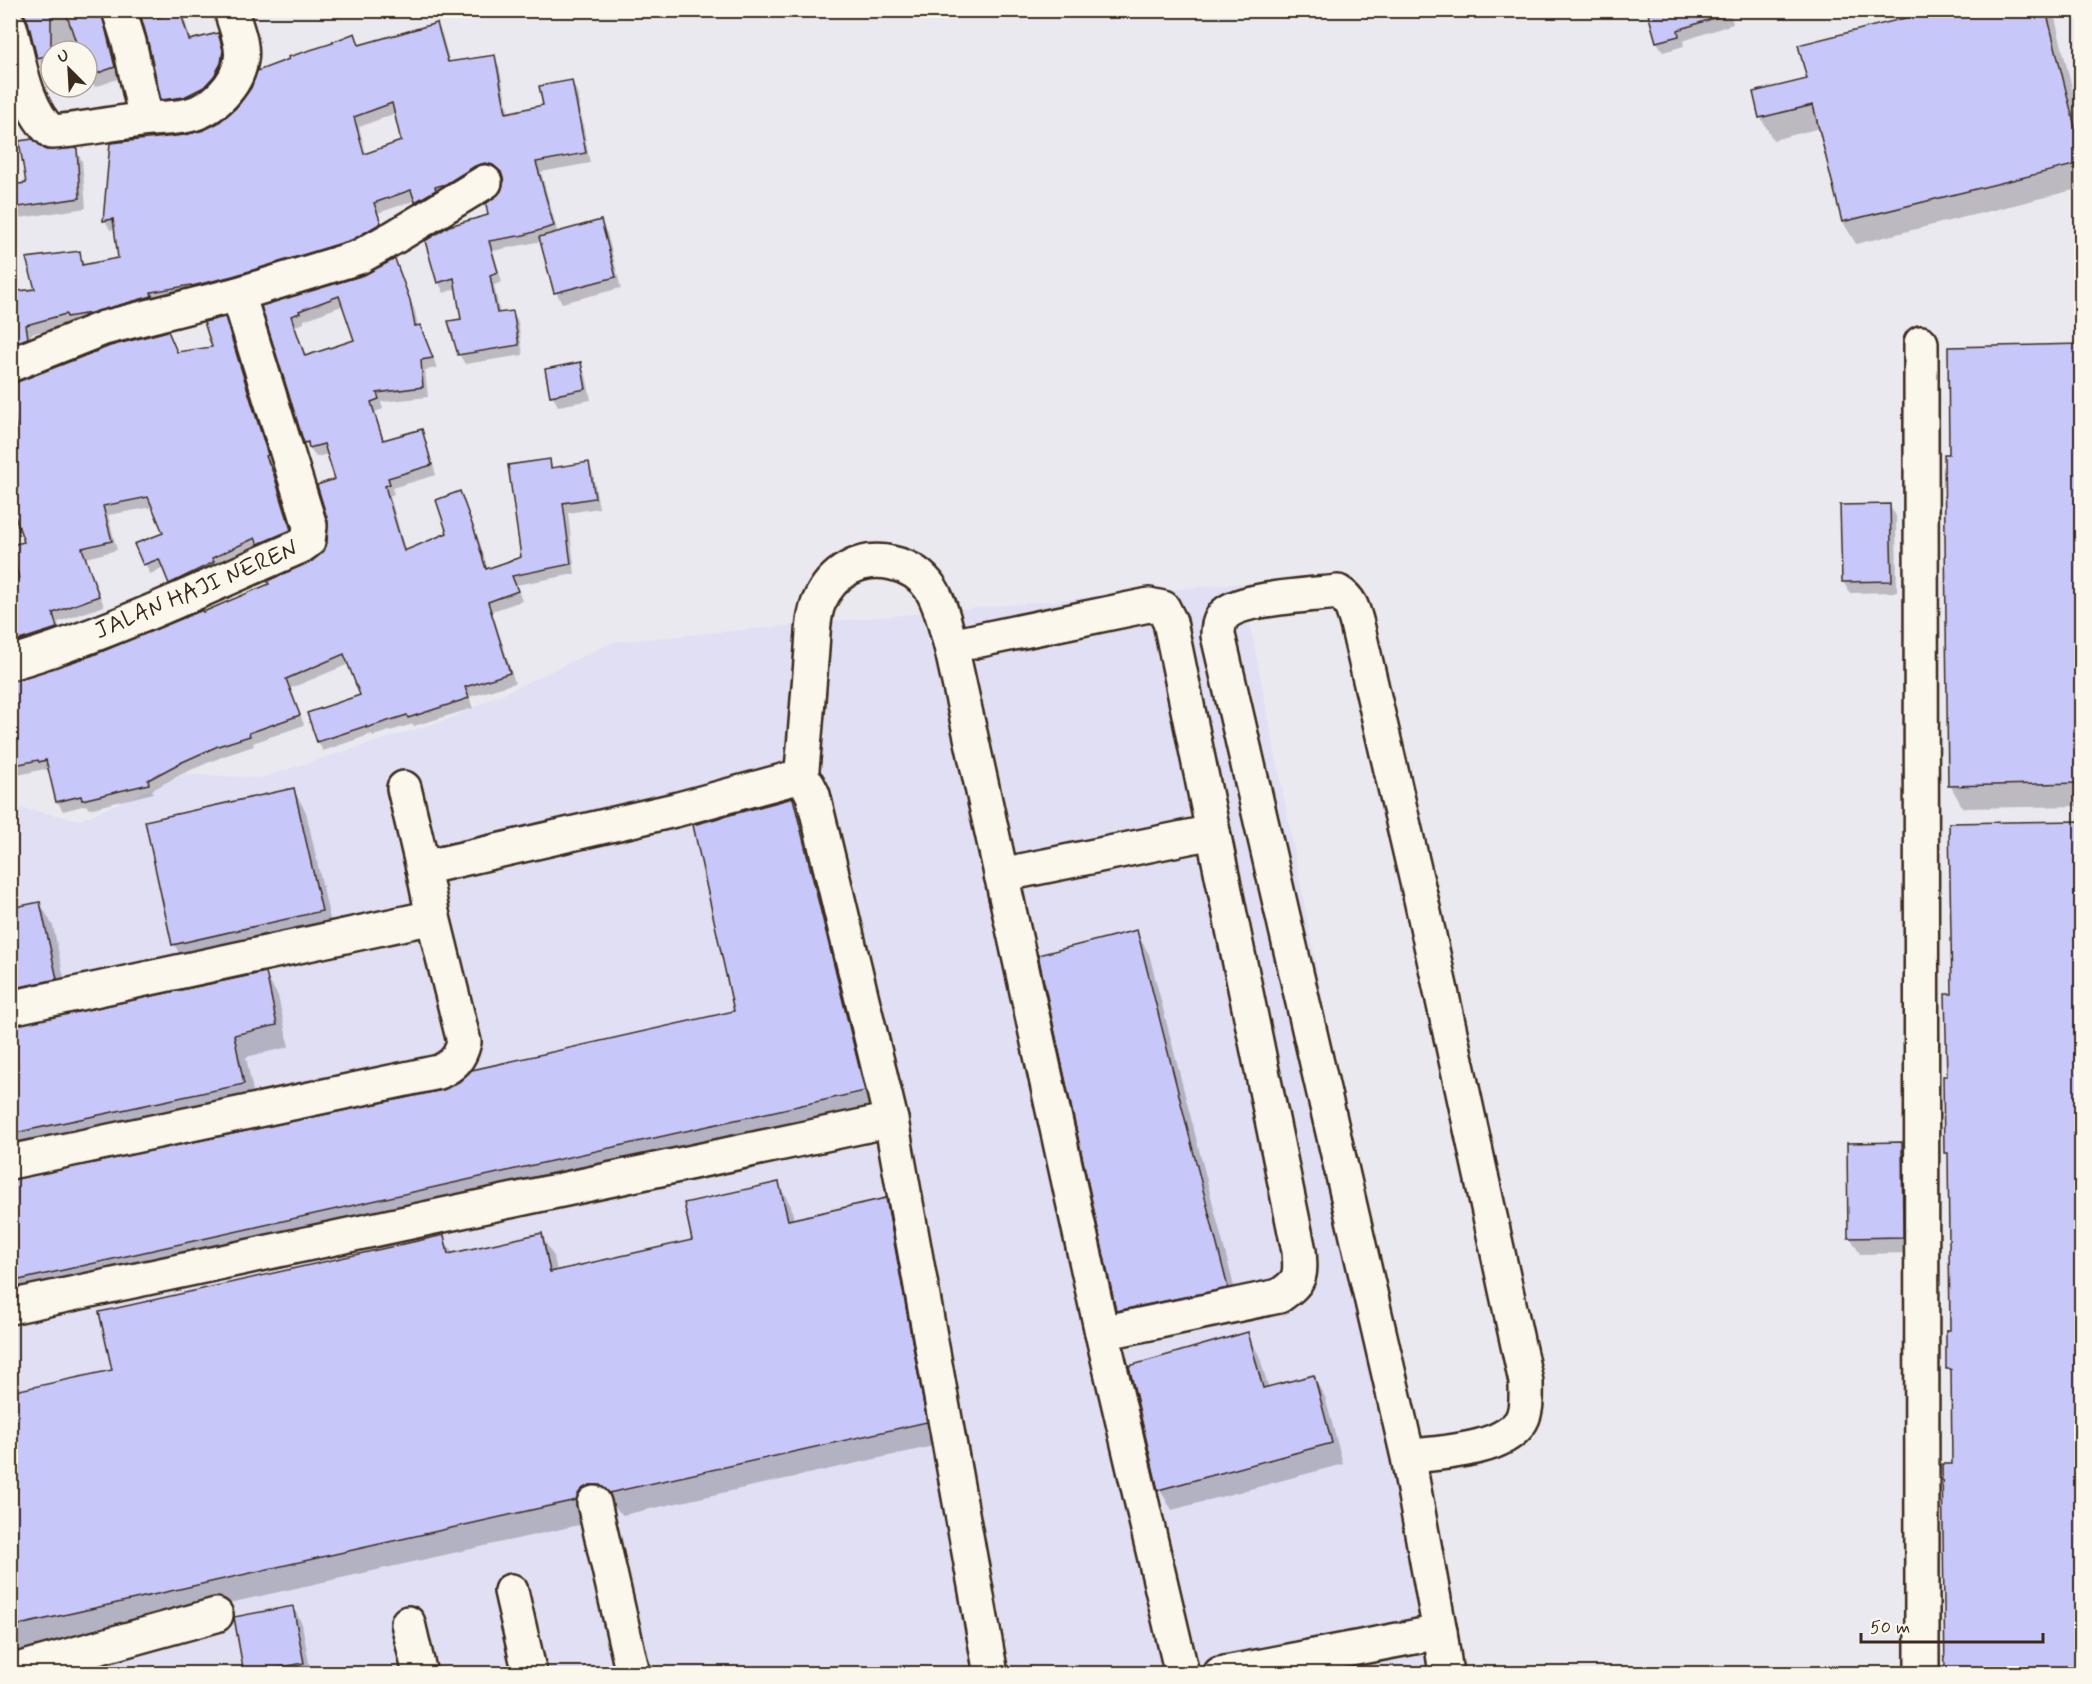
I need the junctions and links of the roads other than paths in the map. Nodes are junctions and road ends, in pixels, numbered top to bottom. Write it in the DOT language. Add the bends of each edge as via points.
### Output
graph roads {
  1 [pos="119,10"];
  2 [pos="231,10"];
  3 [pos="10,27"];
  4 [pos="146,119"];
  5 [pos="485,182"];
  6 [pos="238,294"];
  7 [pos="1921,343"];
  8 [pos="10,365"];
  9 [pos="951,646"];
  10 [pos="10,663"];
  11 [pos="801,779"];
  12 [pos="404,788"];
  13 [pos="1213,832"];
  14 [pos="423,868"];
  15 [pos="1001,875"];
  16 [pos="433,917"];
  17 [pos="10,1008"];
  18 [pos="891,1120"];
  19 [pos="10,1162"];
  20 [pos="10,1307"];
  21 [pos="1102,1334"];
  22 [pos="1408,1457"];
  23 [pos="594,1503"];
  24 [pos="511,1591"];
  25 [pos="216,1615"];
  26 [pos="408,1623"];
  27 [pos="1440,1632"];
  28 [pos="10,1672"];
  29 [pos="420,1674"];
  30 [pos="530,1674"];
  31 [pos="633,1674"];
  32 [pos="991,1674"];
  33 [pos="1182,1674"];
  34 [pos="1220,1674"];
  35 [pos="1446,1674"];
  36 [pos="1922,1674"];
  1 -- 4 [label="street"];
  2 -- 4 [label="street" via="241,60 234,80 206,108 190,114"];
  3 -- 4 [label="street" via="36,112 52,132"];
  5 -- 6 [label="street" via="359,256"];
  6 -- 8 [label="street" via="104,328"];
  6 -- 10 [label="street, JALAN HAJI NEREN" via="310,526 308,540 154,610"];
  7 -- 36 [label="street"];
  9 -- 11 [label="street" via="936,595 918,573 880,560 856,564 832,579 818,604"];
  9 -- 13 [label="street" via="1149,605 1163,608 1170,622"];
  9 -- 15 [label="street"];
  11 -- 14 [label="street"];
  11 -- 18 [label="street" via="813,795"];
  12 -- 14 [label="street"];
  13 -- 15 [label="street"];
  13 -- 21 [label="street" via="1301,1271 1295,1286 1279,1296"];
  14 -- 16 [label="street"];
  15 -- 21 [label="street"];
  16 -- 17 [label="street"];
  16 -- 19 [label="street" via="464,1042 453,1065 439,1072"];
  18 -- 20 [label="street"];
  18 -- 32 [label="street"];
  21 -- 33 [label="street"];
  22 -- 22 [label="street" via="1218,635 1224,615 1256,602 1338,592 1353,608 1526,1382 1521,1422 1505,1437 1488,1444"];
  22 -- 27 [label="street"];
  23 -- 31 [label="street"];
  24 -- 30 [label="street"];
  25 -- 28 [label="street"];
  26 -- 29 [label="street"];
  27 -- 34 [label="street"];
  27 -- 35 [label="street"];
}
